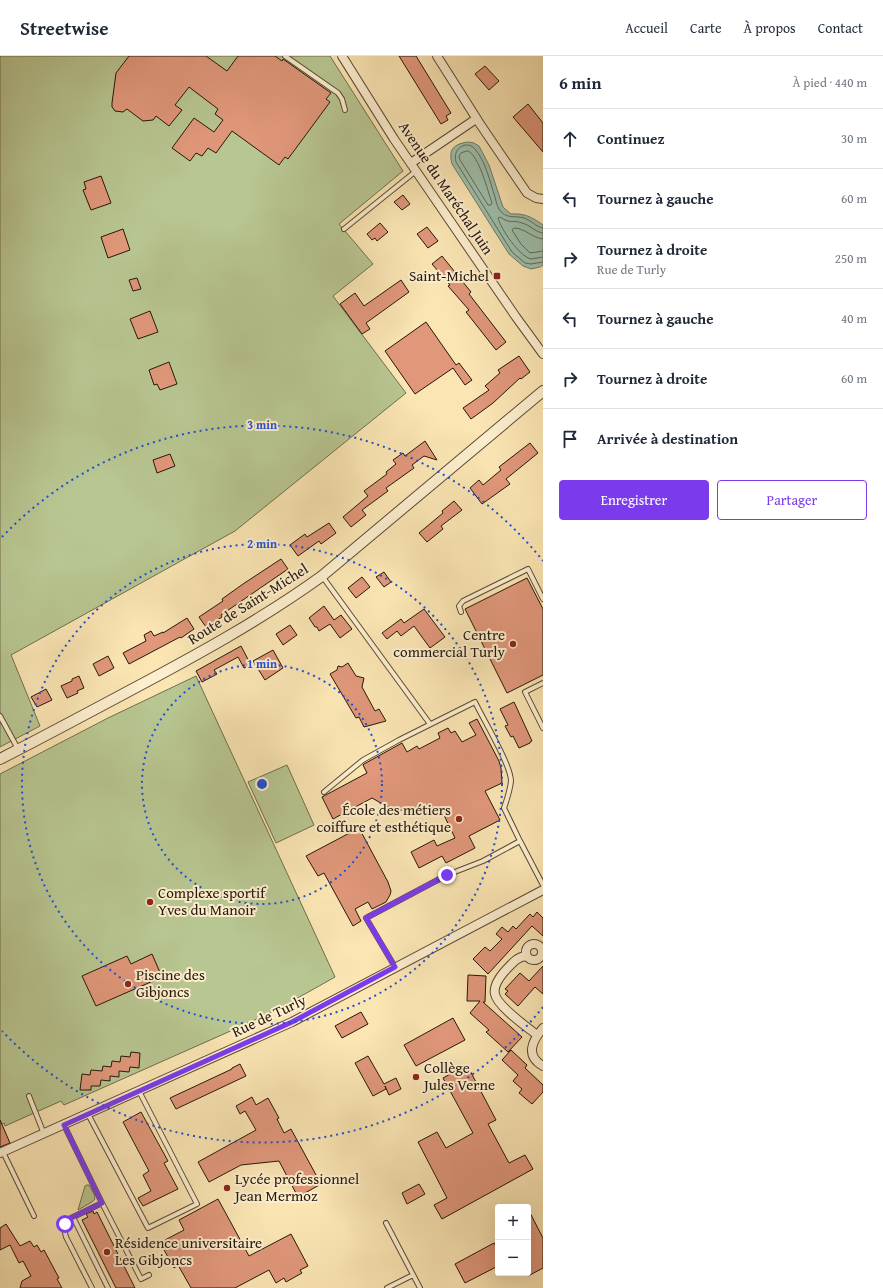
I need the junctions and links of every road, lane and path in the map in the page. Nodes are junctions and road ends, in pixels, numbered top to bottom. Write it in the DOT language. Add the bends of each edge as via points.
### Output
graph roads {
  1 [pos="285,56"];
  2 [pos="342,56"];
  3 [pos="437,56"];
  4 [pos="345,110"];
  5 [pos="476,119"];
  6 [pos="411,163"];
  7 [pos="416,171"];
  8 [pos="543,199"];
  9 [pos="344,229"];
  10 [pos="543,354"];
  11 [pos="543,392"];
  12 [pos="322,576"];
  13 [pos="543,599"];
  14 [pos="461,612"];
  15 [pos="543,683"];
  16 [pos="0,716"];
  17 [pos="430,724"];
  18 [pos="543,728"];
  19 [pos="18,750"];
  20 [pos="0,759"];
  21 [pos="324,792"];
  22 [pos="520,841"];
  23 [pos="543,884"];
  24 [pos="543,890"];
  25 [pos="526,956"];
  26 [pos="395,967"];
  27 [pos="543,1028"];
  28 [pos="537,1035"];
  29 [pos="543,1066"];
  30 [pos="139,1091"];
  31 [pos="29,1096"];
  32 [pos="88,1114"];
  33 [pos="64,1125"];
  34 [pos="44,1134"];
  35 [pos="1,1152"];
  36 [pos="102,1203"];
  37 [pos="34,1216"];
  38 [pos="73,1217"];
  39 [pos="386,1223"];
  40 [pos="149,1274"];
  41 [pos="413,1275"];
  42 [pos="92,1288"];
  43 [pos="108,1288"];
  44 [pos="388,1288"];
  45 [pos="420,1288"];
  1 -- 4 [label="lane" via="338,93"];
  2 -- 6 [label="street, Avenue du Maréchal Juin"];
  3 -- 5 [label="street"];
  5 -- 6 [label="street"];
  5 -- 8 [label="street" via="527,193"];
  6 -- 7 [label="street, Avenue du Maréchal Juin"];
  7 -- 9 [label="lane"];
  7 -- 10 [label="street, Avenue du Maréchal Juin"];
  11 -- 12 [label="street, Route de Saint-Michel"];
  12 -- 17 [label="lane"];
  12 -- 19 [label="street, Route de Saint-Michel" via="246,626"];
  13 -- 14 [label="lane" via="528,569 462,602 458,606"];
  15 -- 18 [label="lane" via="525,692"];
  16 -- 19 [label="lane"];
  17 -- 21 [label="lane" via="363,760"];
  17 -- 22 [label="lane" via="475,702 507,765 511,780 504,808"];
  19 -- 20 [label="street, Route de Saint-Michel"];
  22 -- 23 [label="lane"];
  22 -- 26 [label="lane" via="483,861 447,875 366,918"];
  24 -- 26 [label="street, Rue de Turly"];
  25 -- 28 [label="street" via="518,959 502,974 496,984 495,994 499,1003"];
  26 -- 30 [label="street, Rue de Turly" via="292,1022"];
  27 -- 28 [label="street"];
  28 -- 29 [label="street" via="532,1053 534,1059"];
  30 -- 32 [label="street, Rue de Turly"];
  30 -- 32 [label="lane" via="197,1204 148,1228"];
  31 -- 34 [label="lane"];
  32 -- 33 [label="street, Rue de Turly"];
  33 -- 34 [label="street, Rue de Turly"];
  33 -- 36 [label="lane"];
  34 -- 35 [label="street, Rue de Turly"];
  35 -- 37 [label="lane"];
  36 -- 38 [label="lane"];
  36 -- 40 [label="lane" via="141,1278"];
  38 -- 42 [label="lane" via="67,1220 64,1230"];
  38 -- 43 [label="lane"];
  39 -- 41 [label="lane"];
  41 -- 44 [label="lane"];
  41 -- 45 [label="lane"];
}
